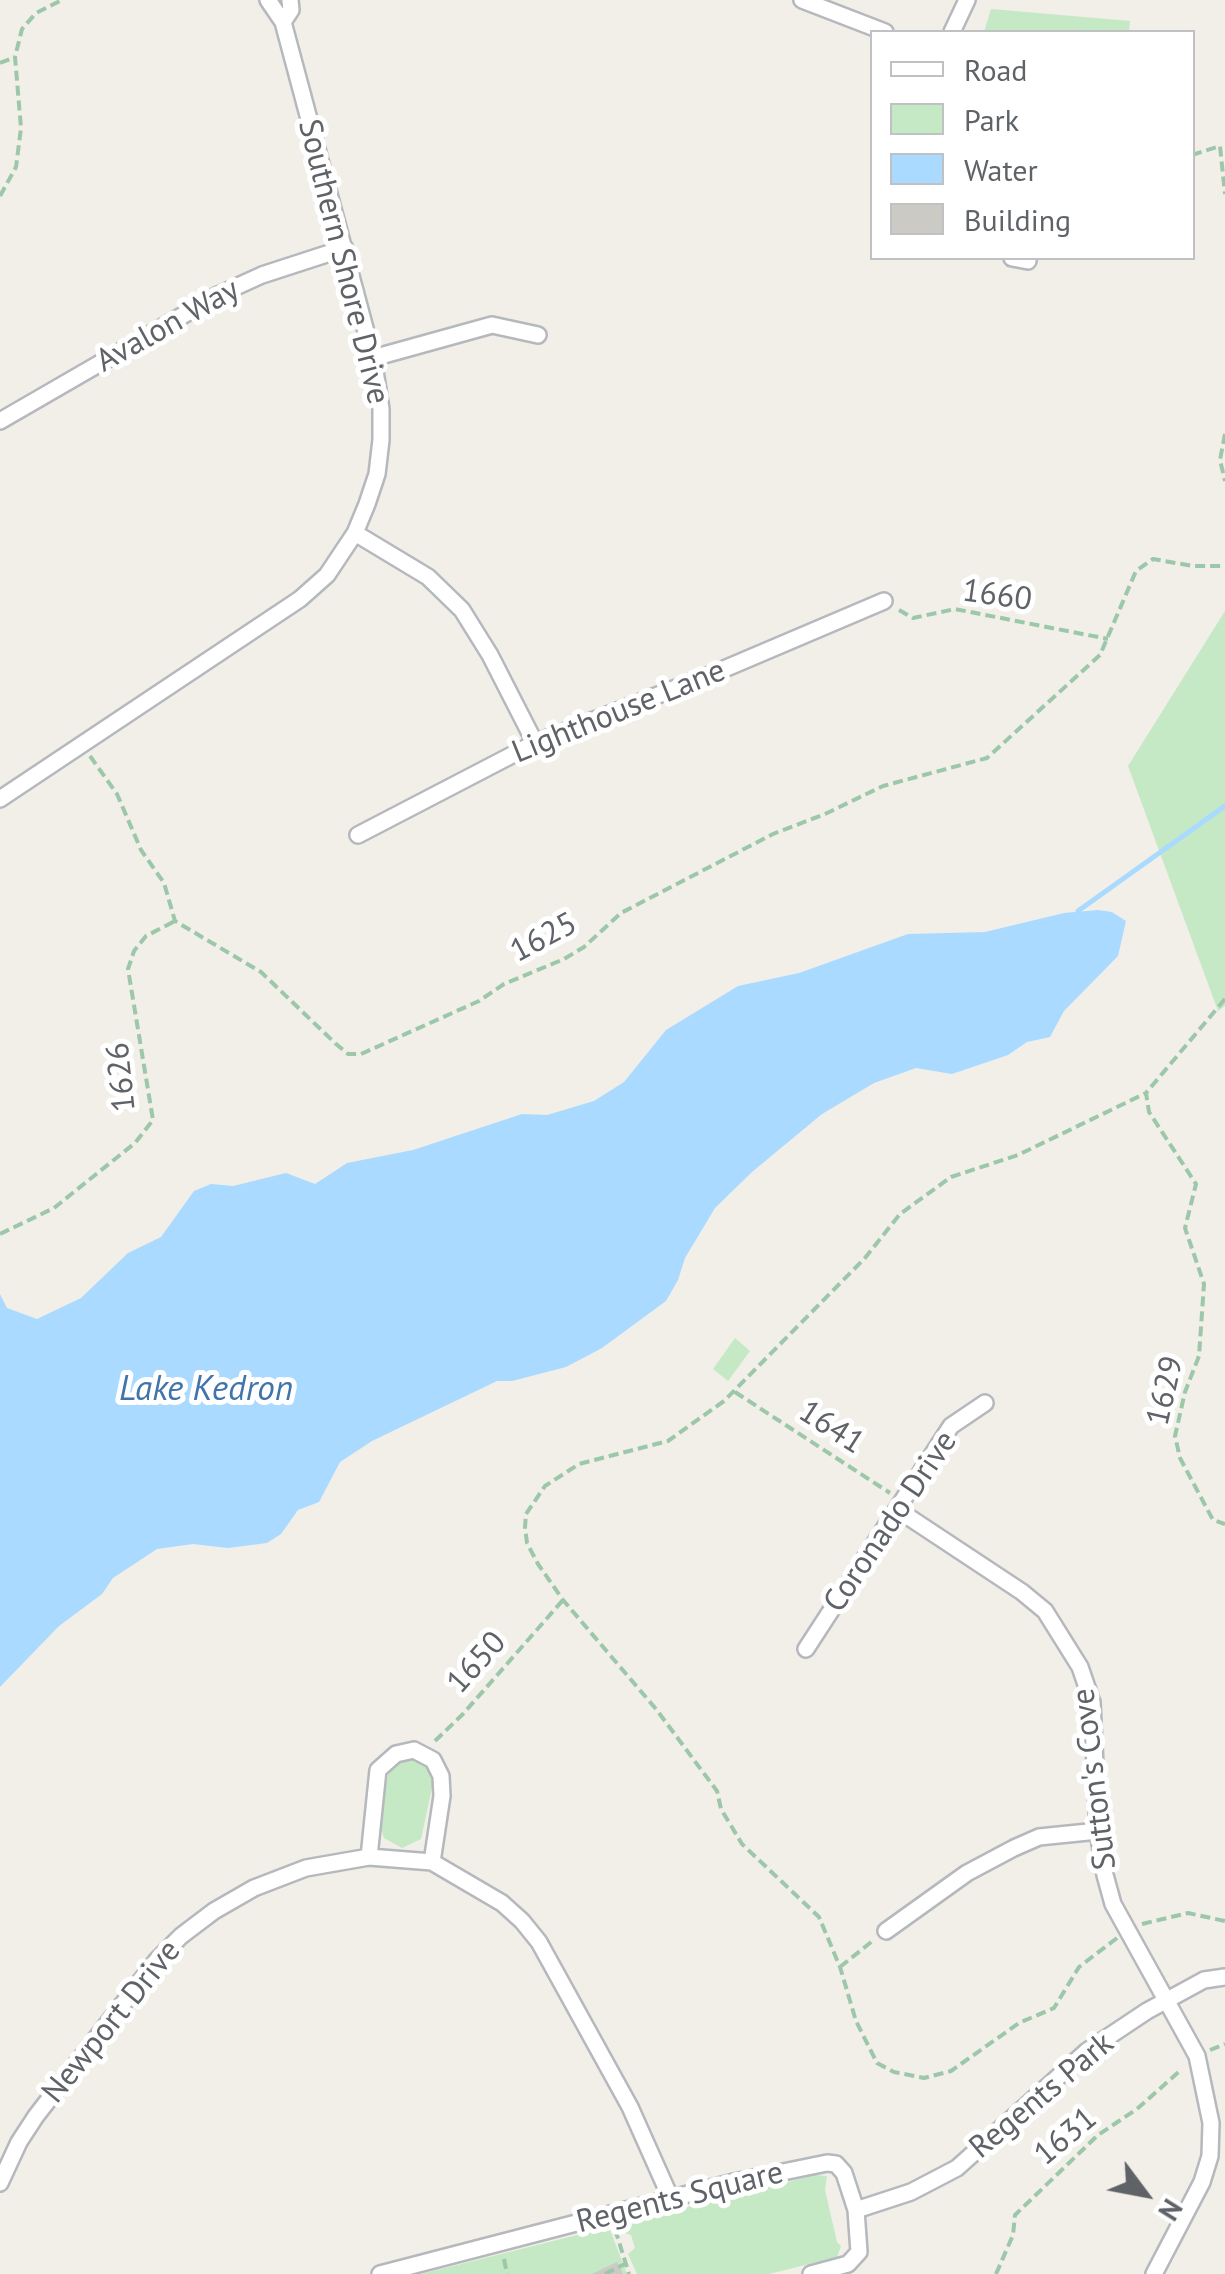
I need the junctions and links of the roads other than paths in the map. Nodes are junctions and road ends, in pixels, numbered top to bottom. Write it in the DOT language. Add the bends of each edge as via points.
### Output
graph roads {
  1 [pos="268,0"];
  2 [pos="290,0"];
  3 [pos="802,0"];
  4 [pos="967,0"];
  5 [pos="284,22"];
  6 [pos="880,30"];
  7 [pos="953,30"];
  8 [pos="345,248"];
  9 [pos="538,334"];
  10 [pos="373,358"];
  11 [pos="0,421"];
  12 [pos="355,533"];
  13 [pos="884,600"];
  14 [pos="534,742"];
  15 [pos="0,799"];
  16 [pos="358,835"];
  17 [pos="984,1403"];
  18 [pos="900,1506"];
  19 [pos="806,1649"];
  20 [pos="1098,1831"];
  21 [pos="369,1858"];
  22 [pos="432,1862"];
  23 [pos="886,1931"];
  24 [pos="1225,1977"];
  25 [pos="1168,2002"];
  26 [pos="0,2182"];
  27 [pos="671,2199"];
  28 [pos="856,2210"];
  29 [pos="380,2274"];
  30 [pos="811,2274"];
  31 [pos="1154,2274"];
  1 -- 5 [label="street, Southern Shore Drive"];
  2 -- 5 [label="street"];
  3 -- 6 [label="street"];
  4 -- 7 [label="street"];
  5 -- 8 [label="street, Southern Shore Drive"];
  8 -- 10 [label="street, Southern Shore Drive"];
  8 -- 11 [label="street, Avalon Way" via="218,295"];
  9 -- 10 [label="street" via="492,325"];
  10 -- 12 [label="street, Southern Shore Drive" via="381,440"];
  12 -- 14 [label="street" via="428,577 462,610"];
  12 -- 15 [label="street, Southern Shore Drive" via="327,575 300,599"];
  13 -- 14 [label="street, Lighthouse Lane"];
  14 -- 16 [label="street, Lighthouse Lane"];
  17 -- 18 [label="street, Coronado Drive" via="951,1426"];
  18 -- 19 [label="street, Coronado Drive"];
  18 -- 20 [label="street, Sutton's Cove" via="1022,1592 1060,1631 1092,1702"];
  20 -- 23 [label="street" via="1039,1837 1014,1848 967,1872"];
  20 -- 25 [label="street, Sutton's Cove" via="1113,1904"];
  21 -- 22 [label="street, Newport Drive"];
  21 -- 22 [label="street" via="378,1770 396,1754 414,1750 433,1760 442,1776"];
  21 -- 26 [label="street, Newport Drive" via="306,1868 254,1888 181,1936 36,2116"];
  22 -- 27 [label="street, Newport Drive" via="502,1903 539,1942 630,2107"];
  24 -- 25 [label="street, Regents Park" via="1204,1980"];
  25 -- 28 [label="street, Regents Park" via="1087,2050 957,2168"];
  25 -- 31 [label="street, Sutton's Cove" via="1197,2056 1211,2123 1210,2156"];
  27 -- 28 [label="street, Regents Square" via="826,2163 844,2173"];
  27 -- 29 [label="street, Regents Square"];
  28 -- 30 [label="street, Regents Square" via="855,2259"];
}
